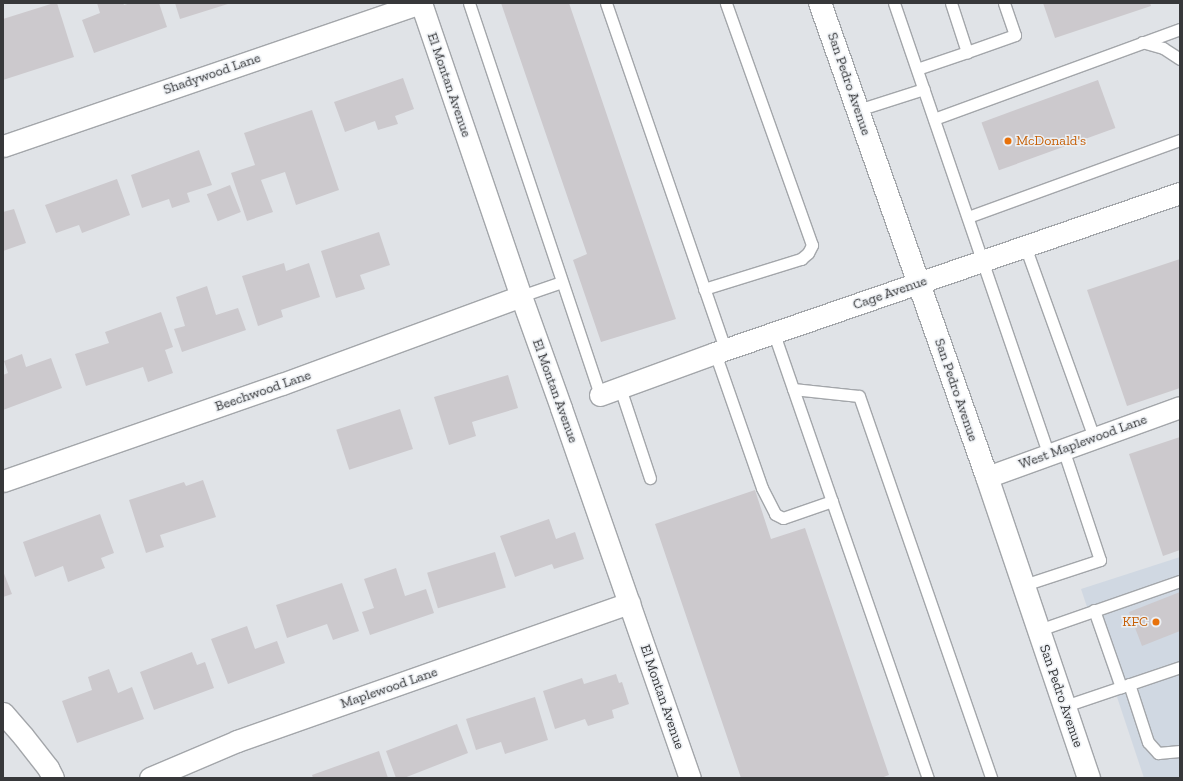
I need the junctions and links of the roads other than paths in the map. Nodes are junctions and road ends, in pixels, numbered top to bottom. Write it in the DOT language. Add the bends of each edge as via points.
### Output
graph roads {
  1 [pos="421,3"];
  2 [pos="469,3"];
  3 [pos="606,3"];
  4 [pos="726,3"];
  5 [pos="820,3"];
  6 [pos="894,3"];
  7 [pos="951,3"];
  8 [pos="1004,3"];
  9 [pos="1180,29"];
  10 [pos="1142,42"];
  11 [pos="968,52"];
  12 [pos="1180,59"];
  13 [pos="917,69"];
  14 [pos="924,89"];
  15 [pos="858,110"];
  16 [pos="934,119"];
  17 [pos="1180,140"];
  18 [pos="3,146"];
  19 [pos="1180,193"];
  20 [pos="968,217"];
  21 [pos="1025,246"];
  22 [pos="983,261"];
  23 [pos="562,282"];
  24 [pos="919,283"];
  25 [pos="704,289"];
  26 [pos="521,296"];
  27 [pos="774,334"];
  28 [pos="720,351"];
  29 [pos="620,388"];
  30 [pos="793,389"];
  31 [pos="600,395"];
  32 [pos="1180,407"];
  33 [pos="1094,438"];
  34 [pos="1056,452"];
  35 [pos="987,477"];
  36 [pos="650,478"];
  37 [pos="3,481"];
  38 [pos="832,501"];
  39 [pos="1180,581"];
  40 [pos="1024,585"];
  41 [pos="629,603"];
  42 [pos="1094,610"];
  43 [pos="1039,630"];
  44 [pos="1180,667"];
  45 [pos="1125,686"];
  46 [pos="1065,706"];
  47 [pos="3,713"];
  48 [pos="1180,751"];
  49 [pos="53,778"];
  50 [pos="150,778"];
  51 [pos="690,778"];
  52 [pos="928,778"];
  53 [pos="991,778"];
  54 [pos="1089,778"];
  1 -- 18 [label="street, Shadywood Lane"];
  1 -- 26 [label="street, El Montan Avenue"];
  2 -- 23 [label="lane"];
  3 -- 25 [label="lane"];
  4 -- 25 [label="lane" via="812,246 801,259"];
  5 -- 15 [label="main road, San Pedro Avenue"];
  6 -- 13 [label="lane"];
  7 -- 11 [label="lane"];
  8 -- 11 [label="lane" via="1015,35"];
  9 -- 10 [label="lane"];
  10 -- 12 [label="lane" via="1163,48"];
  10 -- 16 [label="lane"];
  11 -- 13 [label="lane"];
  13 -- 14 [label="lane"];
  14 -- 15 [label="lane"];
  14 -- 16 [label="lane"];
  15 -- 24 [label="main road, San Pedro Avenue"];
  16 -- 20 [label="lane"];
  17 -- 20 [label="lane"];
  19 -- 21 [label="street, Cage Avenue"];
  20 -- 22 [label="lane"];
  21 -- 22 [label="street, Cage Avenue"];
  21 -- 33 [label="lane"];
  22 -- 24 [label="street, Cage Avenue"];
  22 -- 34 [label="lane"];
  23 -- 26 [label="lane"];
  23 -- 31 [label="lane"];
  24 -- 27 [label="street, Cage Avenue"];
  24 -- 35 [label="main road, San Pedro Avenue"];
  25 -- 28 [label="lane"];
  26 -- 37 [label="street, Beechwood Lane" via="282,384"];
  26 -- 41 [label="street, El Montan Avenue"];
  27 -- 28 [label="street, Cage Avenue"];
  27 -- 30 [label="lane"];
  28 -- 29 [label="street, Cage Avenue"];
  28 -- 38 [label="lane" via="762,488 775,514 783,518"];
  29 -- 31 [label="street, Cage Avenue"];
  29 -- 36 [label="lane"];
  30 -- 38 [label="lane"];
  30 -- 53 [label="lane" via="859,396"];
  32 -- 33 [label="street, West Maplewood Lane"];
  33 -- 34 [label="street, West Maplewood Lane"];
  34 -- 35 [label="street, West Maplewood Lane"];
  34 -- 40 [label="lane" via="1100,560"];
  35 -- 40 [label="main road, San Pedro Avenue"];
  38 -- 52 [label="lane"];
  39 -- 42 [label="lane"];
  40 -- 43 [label="main road, San Pedro Avenue"];
  41 -- 50 [label="street, Maplewood Lane" via="237,741"];
  41 -- 51 [label="street, El Montan Avenue"];
  42 -- 43 [label="lane"];
  42 -- 45 [label="lane"];
  43 -- 46 [label="main road, San Pedro Avenue"];
  44 -- 45 [label="lane"];
  45 -- 46 [label="lane"];
  45 -- 48 [label="lane" via="1148,742 1158,753"];
  46 -- 54 [label="main road, San Pedro Avenue"];
  47 -- 49 [label="street" via="48,768"];
}
